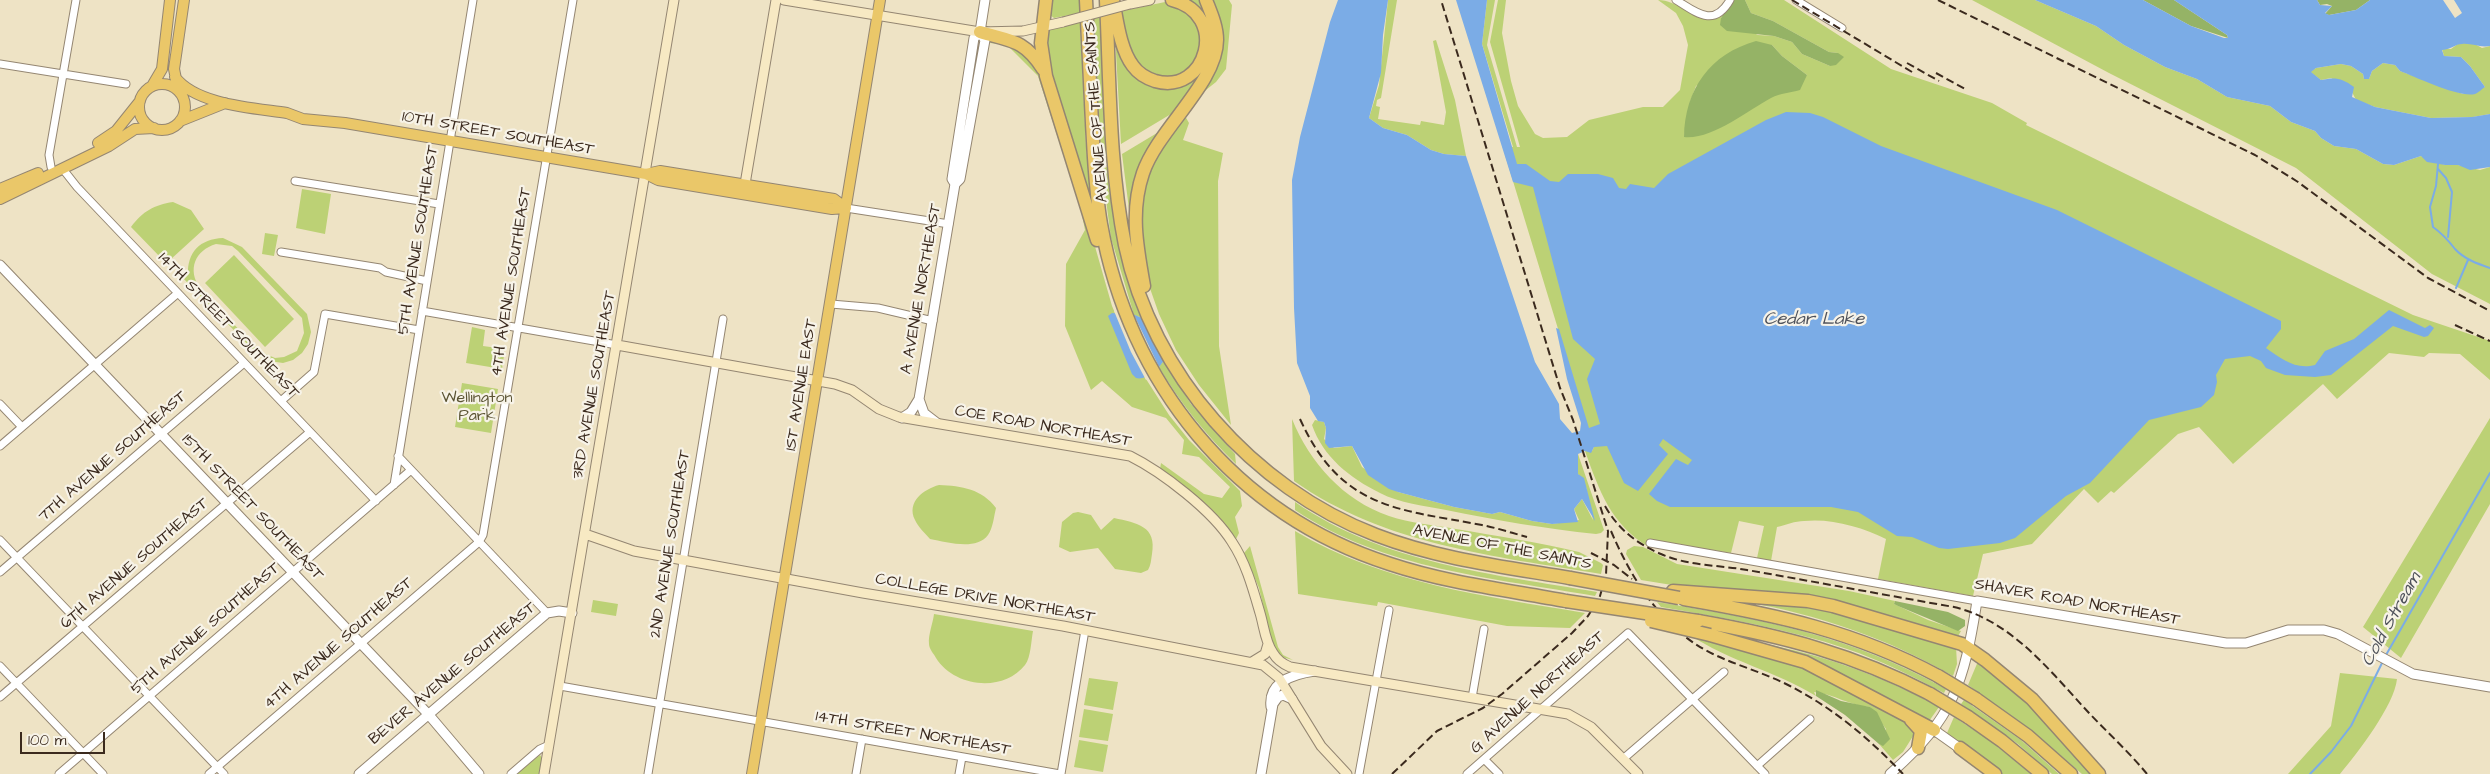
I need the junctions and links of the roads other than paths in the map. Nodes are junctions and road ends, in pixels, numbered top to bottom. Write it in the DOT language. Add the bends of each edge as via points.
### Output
graph roads {
  1 [pos="76,0"];
  2 [pos="170,0"];
  3 [pos="184,0"];
  4 [pos="473,0"];
  5 [pos="573,0"];
  6 [pos="674,0"];
  7 [pos="776,0"];
  8 [pos="784,0"];
  9 [pos="880,0"];
  10 [pos="985,0"];
  11 [pos="1046,0"];
  12 [pos="1086,0"];
  13 [pos="1106,0"];
  14 [pos="1113,0"];
  15 [pos="1150,0"];
  16 [pos="1172,0"];
  17 [pos="1206,0"];
  18 [pos="1676,0"];
  19 [pos="1730,0"];
  20 [pos="1796,0"];
  21 [pos="168,15"];
  22 [pos="878,16"];
  23 [pos="1043,27"];
  24 [pos="1842,28"];
  25 [pos="980,32"];
  26 [pos="177,43"];
  27 [pos="0,64"];
  28 [pos="63,74"];
  29 [pos="1046,76"];
  30 [pos="175,77"];
  31 [pos="126,84"];
  32 [pos="152,86"];
  33 [pos="182,96"];
  34 [pos="140,101"];
  35 [pos="222,101"];
  36 [pos="180,121"];
  37 [pos="154,128"];
  38 [pos="450,140"];
  39 [pos="546,157"];
  40 [pos="56,167"];
  41 [pos="646,174"];
  42 [pos="295,181"];
  43 [pos="0,190"];
  44 [pos="744,190"];
  45 [pos="0,199"];
  46 [pos="439,204"];
  47 [pos="846,208"];
  48 [pos="949,224"];
  49 [pos="282,252"];
  50 [pos="0,265"];
  51 [pos="427,280"];
  52 [pos="178,294"];
  53 [pos="1118,296"];
  54 [pos="831,304"];
  55 [pos="422,311"];
  56 [pos="1149,315"];
  57 [pos="724,319"];
  58 [pos="933,321"];
  59 [pos="519,328"];
  60 [pos="419,330"];
  61 [pos="617,345"];
  62 [pos="244,362"];
  63 [pos="716,363"];
  64 [pos="94,364"];
  65 [pos="818,381"];
  66 [pos="919,399"];
  67 [pos="281,401"];
  68 [pos="0,404"];
  69 [pos="902,418"];
  70 [pos="937,423"];
  71 [pos="22,427"];
  72 [pos="310,432"];
  73 [pos="161,434"];
  74 [pos="0,446"];
  75 [pos="398,456"];
  76 [pos="411,470"];
  77 [pos="394,485"];
  78 [pos="376,501"];
  79 [pos="226,503"];
  80 [pos="585,534"];
  81 [pos="0,540"];
  82 [pos="479,542"];
  83 [pos="1650,543"];
  84 [pos="17,558"];
  85 [pos="684,560"];
  86 [pos="0,572"];
  87 [pos="293,573"];
  88 [pos="784,578"];
  89 [pos="1676,594"];
  90 [pos="1977,601"];
  91 [pos="1598,606"];
  92 [pos="1389,610"];
  93 [pos="547,613"];
  94 [pos="572,613"];
  95 [pos="82,627"];
  96 [pos="1484,629"];
  97 [pos="1085,630"];
  98 [pos="361,644"];
  99 [pos="1268,644"];
  100 [pos="1969,648"];
  101 [pos="1252,662"];
  102 [pos="0,666"];
  103 [pos="1315,671"];
  104 [pos="1724,672"];
  105 [pos="1282,682"];
  106 [pos="1375,682"];
  107 [pos="16,683"];
  108 [pos="560,686"];
  109 [pos="2490,687"];
  110 [pos="150,696"];
  111 [pos="0,697"];
  112 [pos="1292,698"];
  113 [pos="1472,698"];
  114 [pos="1693,699"];
  115 [pos="660,703"];
  116 [pos="1541,708"];
  117 [pos="1272,710"];
  118 [pos="428,715"];
  119 [pos="1905,716"];
  120 [pos="1810,719"];
  121 [pos="761,722"];
  122 [pos="1934,730"];
  123 [pos="862,739"];
  124 [pos="549,745"];
  125 [pos="1918,748"];
  126 [pos="1960,748"];
  127 [pos="83,753"];
  128 [pos="962,757"];
  129 [pos="1484,759"];
  130 [pos="1623,759"];
  131 [pos="1757,766"];
  132 [pos="217,767"];
  133 [pos="59,774"];
  134 [pos="102,774"];
  135 [pos="209,774"];
  136 [pos="224,774"];
  137 [pos="359,774"];
  138 [pos="479,774"];
  139 [pos="510,774"];
  140 [pos="544,774"];
  141 [pos="648,774"];
  142 [pos="752,774"];
  143 [pos="856,774"];
  144 [pos="959,774"];
  145 [pos="1061,774"];
  146 [pos="1261,774"];
  147 [pos="1346,774"];
  148 [pos="1360,774"];
  149 [pos="1467,774"];
  150 [pos="1498,774"];
  151 [pos="1638,774"];
  152 [pos="1765,774"];
  153 [pos="1890,774"];
  154 [pos="1986,774"];
  155 [pos="1995,774"];
  156 [pos="2042,774"];
  157 [pos="2071,774"];
  158 [pos="2099,774"];
  1 -- 28 [label="street"];
  2 -- 21 [label="main road"];
  3 -- 26 [label="main road"];
  4 -- 38 [label="street, 5TH AVENUE SOUTHEAST"];
  5 -- 39 [label="street, 4TH AVENUE SOUTHEAST"];
  6 -- 41 [label="main road, 3RD AVENUE SOUTHEAST"];
  7 -- 44 [label="main road"];
  8 -- 22 [label="main road"];
  9 -- 22 [label="main road, 1ST AVENUE EAST"];
  10 -- 25 [label="street, A AVENUE NORTHEAST"];
  11 -- 23 [label="highway"];
  12 -- 53 [label="highway, AVENUE OF THE SAINTS" via="1101,225"];
  13 -- 56 [label="highway, AVENUE OF THE SAINTS" via="1116,193 1132,272"];
  14 -- 16 [label="highway" via="1132,65 1145,77 1164,82 1178,80 1194,70 1202,60 1206,44 1206,31 1198,16 1189,6"];
  15 -- 23 [label="main road, bridge"];
  17 -- 56 [label="highway" via="1216,30 1214,58 1204,78 1159,140 1145,166 1140,184 1134,228"];
  18 -- 19 [label="street" via="1701,15 1711,16 1718,15"];
  20 -- 24 [label="street"];
  21 -- 26 [label="main road" via="172,22 172,40"];
  21 -- 32 [label="main road" via="162,69"];
  22 -- 25 [label="main road"];
  22 -- 47 [label="main road, 1ST AVENUE EAST"];
  23 -- 25 [label="main road" via="1015,32"];
  23 -- 29 [label="highway" via="1041,43"];
  25 -- 29 [label="highway" via="1017,43 1036,59"];
  25 -- 48 [label="street, A AVENUE NORTHEAST" via="974,38 957,143"];
  26 -- 30 [label="main road"];
  27 -- 28 [label="street"];
  28 -- 31 [label="street"];
  28 -- 40 [label="street" via="49,155"];
  29 -- 53 [label="highway"];
  30 -- 33 [label="main road"];
  30 -- 35 [label="main road, 10TH STREET SOUTHEAST" via="187,90"];
  32 -- 33 [label="main road" via="171,86"];
  32 -- 34 [label="main road"];
  33 -- 35 [label="main road, 10TH STREET SOUTHEAST" via="200,101"];
  33 -- 36 [label="main road" via="185,108"];
  34 -- 37 [label="main road" via="143,119"];
  34 -- 40 [label="main road" via="107,139"];
  35 -- 36 [label="main road"];
  35 -- 38 [label="main road, 10TH STREET SOUTHEAST" via="303,119"];
  36 -- 37 [label="main road" via="168,128"];
  37 -- 40 [label="main road" via="135,129 109,146"];
  38 -- 39 [label="main road, 10TH STREET SOUTHEAST"];
  38 -- 46 [label="street, 5TH AVENUE SOUTHEAST"];
  39 -- 41 [label="main road, 10TH STREET SOUTHEAST"];
  39 -- 59 [label="street, 4TH AVENUE SOUTHEAST"];
  40 -- 43 [label="main road"];
  40 -- 45 [label="main road"];
  40 -- 52 [label="street, 14TH STREET SOUTHEAST"];
  41 -- 44 [label="main road, 10TH STREET SOUTHEAST" via="658,180"];
  41 -- 61 [label="main road, 3RD AVENUE SOUTHEAST"];
  42 -- 46 [label="street"];
  44 -- 47 [label="main road, 10TH STREET SOUTHEAST" via="832,209"];
  46 -- 51 [label="street, 5TH AVENUE SOUTHEAST"];
  47 -- 48 [label="street"];
  47 -- 54 [label="main road, 1ST AVENUE EAST"];
  48 -- 58 [label="street, A AVENUE NORTHEAST"];
  49 -- 51 [label="street" via="380,268"];
  50 -- 64 [label="street, 15TH STREET SOUTHEAST"];
  51 -- 55 [label="street, 5TH AVENUE SOUTHEAST"];
  52 -- 62 [label="street, 14TH STREET SOUTHEAST"];
  52 -- 64 [label="street"];
  53 -- 91 [label="highway, AVENUE OF THE SAINTS, bridge" via="1148,365 1187,423 1247,485 1310,529 1354,551 1409,570"];
  54 -- 58 [label="street" via="878,308"];
  54 -- 65 [label="main road, 1ST AVENUE EAST"];
  55 -- 59 [label="street"];
  55 -- 60 [label="street, 5TH AVENUE SOUTHEAST"];
  56 -- 89 [label="highway, AVENUE OF THE SAINTS, bridge" via="1175,366 1216,422 1258,464 1311,503 1358,528 1418,549 1632,590"];
  57 -- 63 [label="street, 2ND AVENUE SOUTHEAST"];
  58 -- 66 [label="street, A AVENUE NORTHEAST"];
  59 -- 61 [label="street"];
  59 -- 82 [label="street, 4TH AVENUE SOUTHEAST" via="483,535"];
  60 -- 67 [label="street" via="325,314 314,372"];
  60 -- 75 [label="street, 5TH AVENUE SOUTHEAST"];
  61 -- 63 [label="main road, COE ROAD NORTHEAST"];
  61 -- 80 [label="main road, 3RD AVENUE SOUTHEAST"];
  62 -- 67 [label="street, 14TH STREET SOUTHEAST"];
  62 -- 73 [label="street, 7TH AVENUE SOUTHEAST"];
  63 -- 65 [label="main road, COE ROAD NORTHEAST"];
  63 -- 85 [label="street, 2ND AVENUE SOUTHEAST"];
  64 -- 71 [label="street"];
  64 -- 73 [label="street, 15TH STREET SOUTHEAST"];
  65 -- 69 [label="main road, COE ROAD NORTHEAST" via="852,390 879,409"];
  65 -- 88 [label="main road, 1ST AVENUE EAST"];
  66 -- 69 [label="street" via="911,412"];
  66 -- 70 [label="street" via="924,413"];
  67 -- 72 [label="street, 14TH STREET SOUTHEAST"];
  68 -- 71 [label="street"];
  69 -- 70 [label="main road, COE ROAD NORTHEAST"];
  70 -- 99 [label="main road, COE ROAD NORTHEAST" via="1123,454 1145,464 1201,506 1232,540 1254,593"];
  71 -- 74 [label="street"];
  72 -- 78 [label="street, 14TH STREET SOUTHEAST"];
  72 -- 79 [label="street, 6TH AVENUE SOUTHEAST"];
  73 -- 79 [label="street, 15TH STREET SOUTHEAST"];
  73 -- 84 [label="street, 7TH AVENUE SOUTHEAST"];
  75 -- 76 [label="street"];
  75 -- 77 [label="street, 5TH AVENUE SOUTHEAST"];
  76 -- 77 [label="street, 5TH AVENUE SOUTHEAST"];
  76 -- 82 [label="street"];
  77 -- 78 [label="street, 5TH AVENUE SOUTHEAST"];
  78 -- 87 [label="street, 5TH AVENUE SOUTHEAST"];
  79 -- 87 [label="street, 15TH STREET SOUTHEAST"];
  79 -- 95 [label="street, 6TH AVENUE SOUTHEAST"];
  80 -- 85 [label="main road, COLLEGE DRIVE NORTHEAST" via="622,548"];
  80 -- 94 [label="main road, 3RD AVENUE SOUTHEAST"];
  81 -- 84 [label="street"];
  82 -- 93 [label="street"];
  82 -- 98 [label="street, 4TH AVENUE SOUTHEAST"];
  83 -- 90 [label="street, SHAVER ROAD NORTHEAST"];
  84 -- 86 [label="street, 7TH AVENUE SOUTHEAST"];
  84 -- 95 [label="street"];
  85 -- 88 [label="main road, COLLEGE DRIVE NORTHEAST"];
  85 -- 115 [label="street, 2ND AVENUE SOUTHEAST"];
  87 -- 98 [label="street, 15TH STREET SOUTHEAST"];
  87 -- 110 [label="street, 5TH AVENUE SOUTHEAST"];
  88 -- 97 [label="main road, COLLEGE DRIVE NORTHEAST"];
  88 -- 121 [label="main road, 1ST AVENUE EAST"];
  89 -- 100 [label="highway" via="1808,601"];
  89 -- 157 [label="highway, AVENUE OF THE SAINTS, bridge" via="1816,626 1864,642 1938,676 1976,699 2028,736"];
  90 -- 100 [label="street"];
  90 -- 109 [label="street, SHAVER ROAD NORTHEAST" via="2226,643 2246,643 2288,630 2324,630 2418,676"];
  91 -- 119 [label="highway, bridge" via="1805,662"];
  91 -- 156 [label="highway, AVENUE OF THE SAINTS, bridge" via="1783,637 1879,669 1968,717"];
  92 -- 106 [label="street"];
  93 -- 94 [label="street, BEVER AVENUE SOUTHEAST"];
  93 -- 118 [label="street, BEVER AVENUE SOUTHEAST"];
  94 -- 108 [label="main road, 3RD AVENUE SOUTHEAST"];
  95 -- 107 [label="street, 6TH AVENUE SOUTHEAST"];
  95 -- 110 [label="street"];
  96 -- 113 [label="street"];
  97 -- 101 [label="main road, COLLEGE DRIVE NORTHEAST"];
  97 -- 145 [label="street"];
  98 -- 118 [label="street, 15TH STREET SOUTHEAST"];
  98 -- 132 [label="street, 4TH AVENUE SOUTHEAST"];
  99 -- 101 [label="main road" via="1264,656"];
  99 -- 103 [label="main road, COE ROAD NORTHEAST" via="1281,663"];
  100 -- 122 [label="street" via="1958,688"];
  100 -- 158 [label="highway" via="2032,699"];
  101 -- 105 [label="main road, COLLEGE DRIVE NORTHEAST" via="1268,667"];
  102 -- 107 [label="street"];
  103 -- 105 [label="street"];
  103 -- 106 [label="main road, COE ROAD NORTHEAST"];
  104 -- 114 [label="street"];
  105 -- 112 [label="main road, COLLEGE DRIVE NORTHEAST"];
  105 -- 117 [label="street" via="1271,694"];
  106 -- 113 [label="main road, COE ROAD NORTHEAST"];
  106 -- 148 [label="street"];
  107 -- 111 [label="street, 6TH AVENUE SOUTHEAST"];
  107 -- 127 [label="street"];
  108 -- 115 [label="street"];
  108 -- 124 [label="main road, 3RD AVENUE SOUTHEAST"];
  110 -- 127 [label="street, 5TH AVENUE SOUTHEAST"];
  110 -- 132 [label="street"];
  112 -- 117 [label="street" via="1286,695 1278,697"];
  112 -- 147 [label="main road, COLLEGE DRIVE NORTHEAST" via="1320,746"];
  113 -- 116 [label="main road, COE ROAD NORTHEAST"];
  114 -- 116 [label="street, G AVENUE NORTHEAST" via="1628,634"];
  114 -- 130 [label="street"];
  114 -- 131 [label="street"];
  115 -- 121 [label="street"];
  115 -- 141 [label="street, 2ND AVENUE SOUTHEAST"];
  116 -- 129 [label="street, G AVENUE NORTHEAST"];
  116 -- 130 [label="main road, COE ROAD NORTHEAST" via="1578,719 1600,735"];
  117 -- 146 [label="street"];
  118 -- 137 [label="street, BEVER AVENUE SOUTHEAST"];
  118 -- 138 [label="street, 15TH STREET SOUTHEAST"];
  119 -- 122 [label="highway"];
  119 -- 125 [label="highway" via="1921,731"];
  120 -- 131 [label="street"];
  121 -- 123 [label="street, 14TH STREET NORTHEAST"];
  121 -- 142 [label="main road, 1ST AVENUE EAST"];
  122 -- 125 [label="street"];
  122 -- 126 [label="street"];
  123 -- 128 [label="street, 14TH STREET NORTHEAST"];
  123 -- 143 [label="street"];
  124 -- 139 [label="street"];
  124 -- 140 [label="main road, 3RD AVENUE SOUTHEAST"];
  125 -- 153 [label="street"];
  126 -- 154 [label="street"];
  126 -- 155 [label="highway"];
  127 -- 133 [label="street, 5TH AVENUE SOUTHEAST"];
  127 -- 134 [label="street"];
  128 -- 144 [label="street"];
  128 -- 145 [label="street, 14TH STREET NORTHEAST"];
  129 -- 149 [label="street, G AVENUE NORTHEAST"];
  129 -- 150 [label="street"];
  130 -- 151 [label="main road, COE ROAD NORTHEAST"];
  131 -- 152 [label="street"];
  132 -- 135 [label="street, 4TH AVENUE SOUTHEAST"];
  132 -- 136 [label="street"];
}
